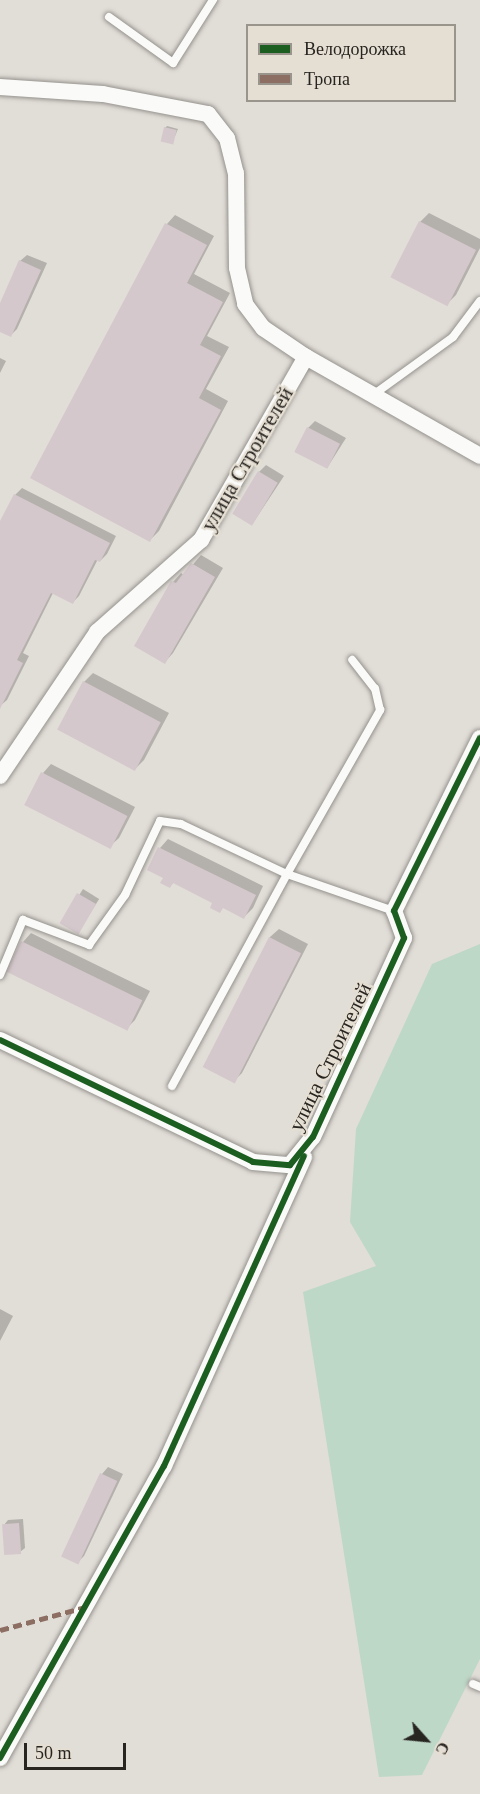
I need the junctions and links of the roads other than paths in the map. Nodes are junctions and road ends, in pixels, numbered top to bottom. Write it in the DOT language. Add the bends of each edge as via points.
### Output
graph roads {
  1 [pos="213,0"];
  2 [pos="109,17"];
  3 [pos="0,87"];
  4 [pos="480,301"];
  5 [pos="306,357"];
  6 [pos="373,395"];
  7 [pos="480,456"];
  8 [pos="352,660"];
  9 [pos="480,738"];
  10 [pos="0,776"];
  11 [pos="287,874"];
  12 [pos="394,911"];
  13 [pos="0,975"];
  14 [pos="0,1040"];
  15 [pos="172,1086"];
  16 [pos="313,1137"];
  17 [pos="0,1758"];
  1 -- 2 [label="lane" via="173,63"];
  3 -- 5 [label="street" via="103,94 208,114 227,138 236,173 237,268 245,304 262,328"];
  4 -- 6 [label="lane" via="453,337"];
  5 -- 6 [label="street"];
  5 -- 10 [label="street, улица Строителей" via="201,540 97,632"];
  6 -- 7 [label="street"];
  8 -- 11 [label="lane" via="375,689 380,710"];
  9 -- 12 [label="street"];
  11 -- 12 [label="lane"];
  11 -- 13 [label="lane" via="181,824 159,822 125,896 89,945 23,920"];
  11 -- 15 [label="lane"];
  12 -- 16 [label="street, улица Строителей" via="404,938"];
  14 -- 16 [label="street, улица Строителей" via="254,1162 290,1166"];
  16 -- 17 [label="street" via="164,1466"];
}
